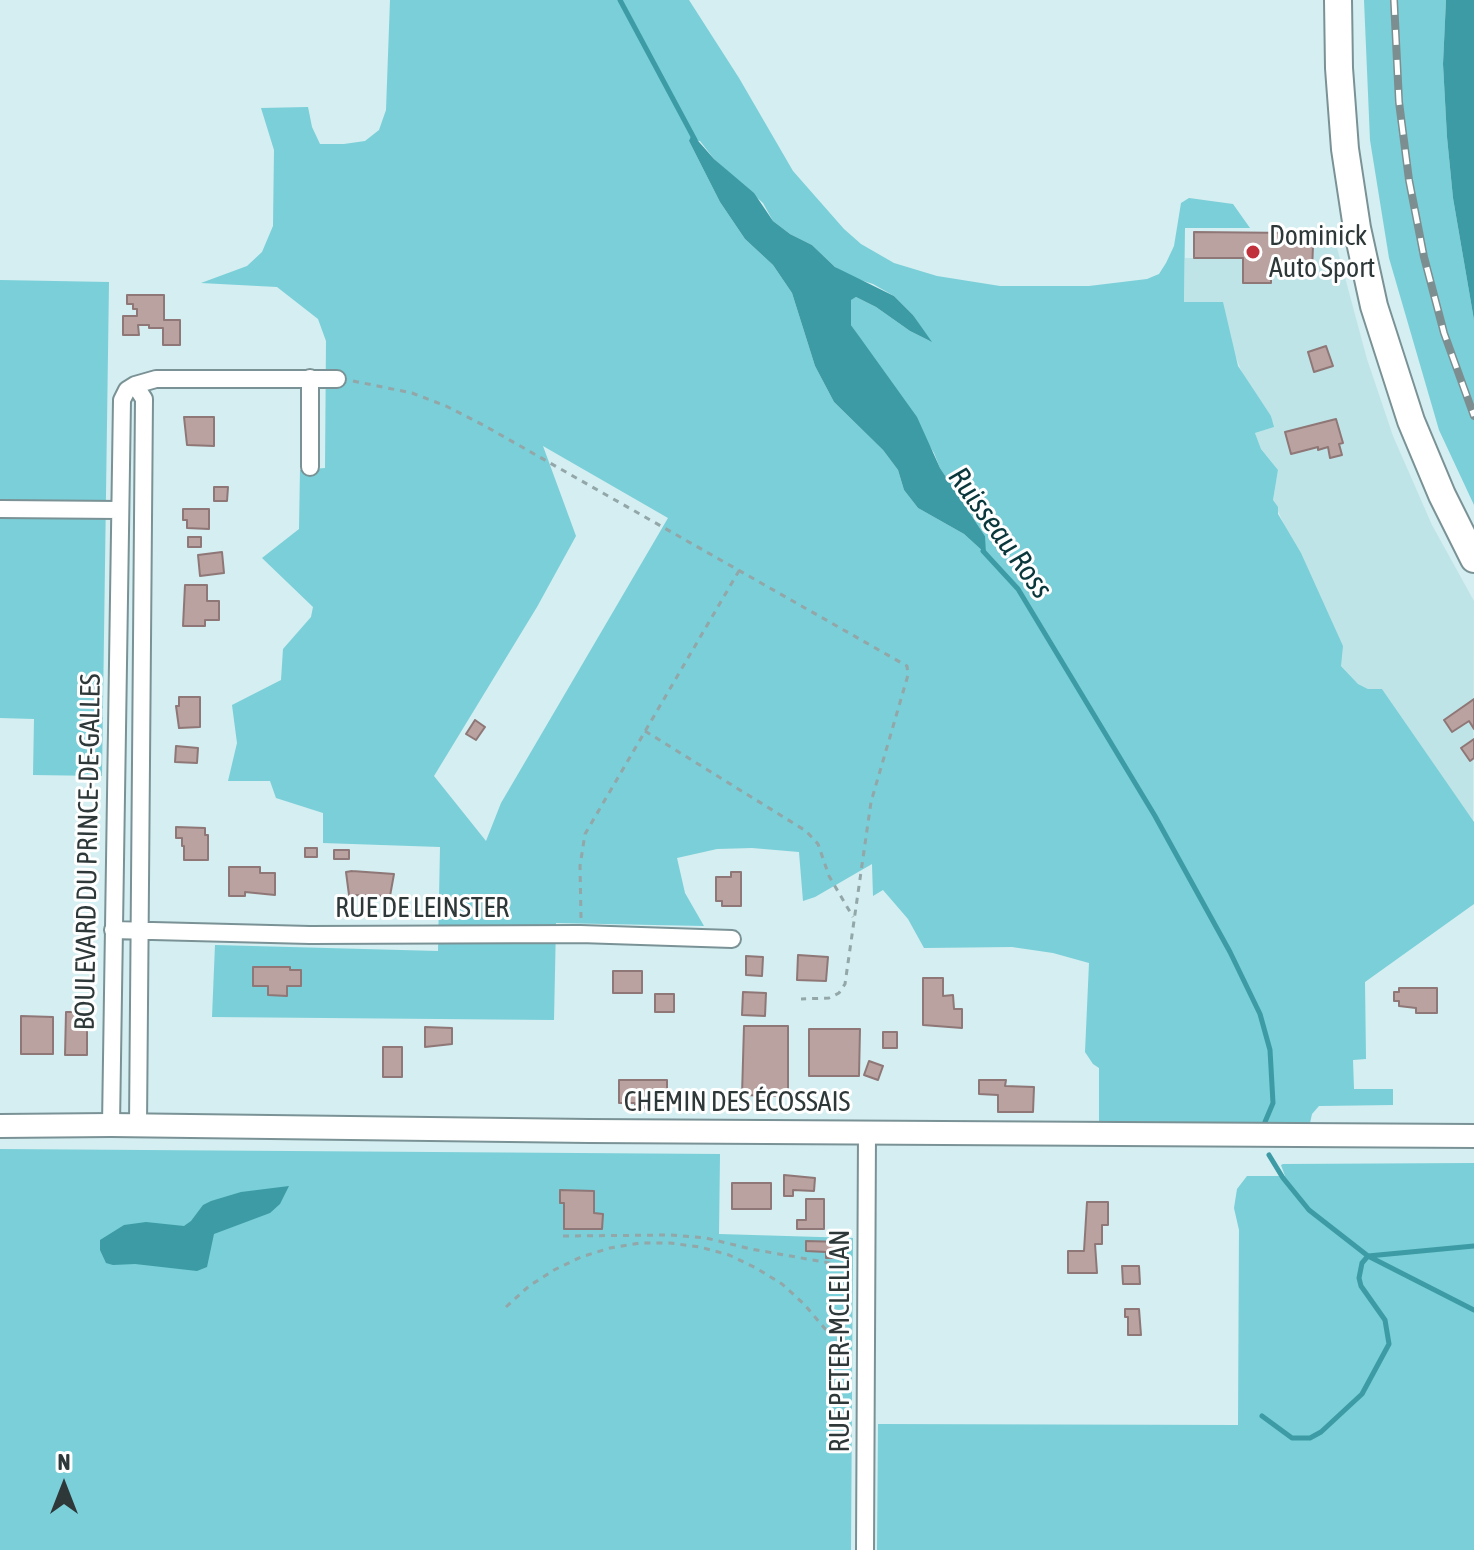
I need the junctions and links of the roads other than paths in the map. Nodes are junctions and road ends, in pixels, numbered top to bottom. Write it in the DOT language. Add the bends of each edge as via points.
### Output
graph roads {
  1 [pos="1338,0"];
  2 [pos="310,378"];
  3 [pos="337,379"];
  4 [pos="135,385"];
  5 [pos="310,467"];
  6 [pos="0,509"];
  7 [pos="120,510"];
  8 [pos="1474,559"];
  9 [pos="118,580"];
  10 [pos="143,580"];
  11 [pos="113,930"];
  12 [pos="140,931"];
  13 [pos="732,939"];
  14 [pos="111,1125"];
  15 [pos="138,1125"];
  16 [pos="0,1126"];
  17 [pos="867,1133"];
  18 [pos="1474,1136"];
  19 [pos="865,1550"];
  1 -- 8 [label="main road" via="1345,149 1368,280 1411,421"];
  2 -- 3 [label="street"];
  2 -- 4 [label="street" via="172,378"];
  2 -- 5 [label="street"];
  4 -- 7 [label="street, BOULEVARD DU PRINCE-DE-GALLES" via="122,400"];
  4 -- 10 [label="street, BOULEVARD DU PRINCE-DE-GALLES" via="144,399"];
  6 -- 7 [label="street"];
  7 -- 9 [label="street, BOULEVARD DU PRINCE-DE-GALLES"];
  9 -- 10 [label="street"];
  9 -- 11 [label="street, BOULEVARD DU PRINCE-DE-GALLES"];
  10 -- 12 [label="street, BOULEVARD DU PRINCE-DE-GALLES"];
  11 -- 12 [label="street, RUE DE LEINSTER"];
  11 -- 14 [label="street, BOULEVARD DU PRINCE-DE-GALLES"];
  12 -- 13 [label="street, RUE DE LEINSTER"];
  12 -- 15 [label="street, BOULEVARD DU PRINCE-DE-GALLES"];
  14 -- 15 [label="main road, CHEMIN DES ÉCOSSAIS"];
  14 -- 16 [label="main road, CHEMIN DES ÉCOSSAIS"];
  15 -- 17 [label="main road, CHEMIN DES ÉCOSSAIS"];
  17 -- 18 [label="main road, CHEMIN DES ÉCOSSAIS"];
  17 -- 19 [label="street, RUE PETER-MCLELLAN"];
}
